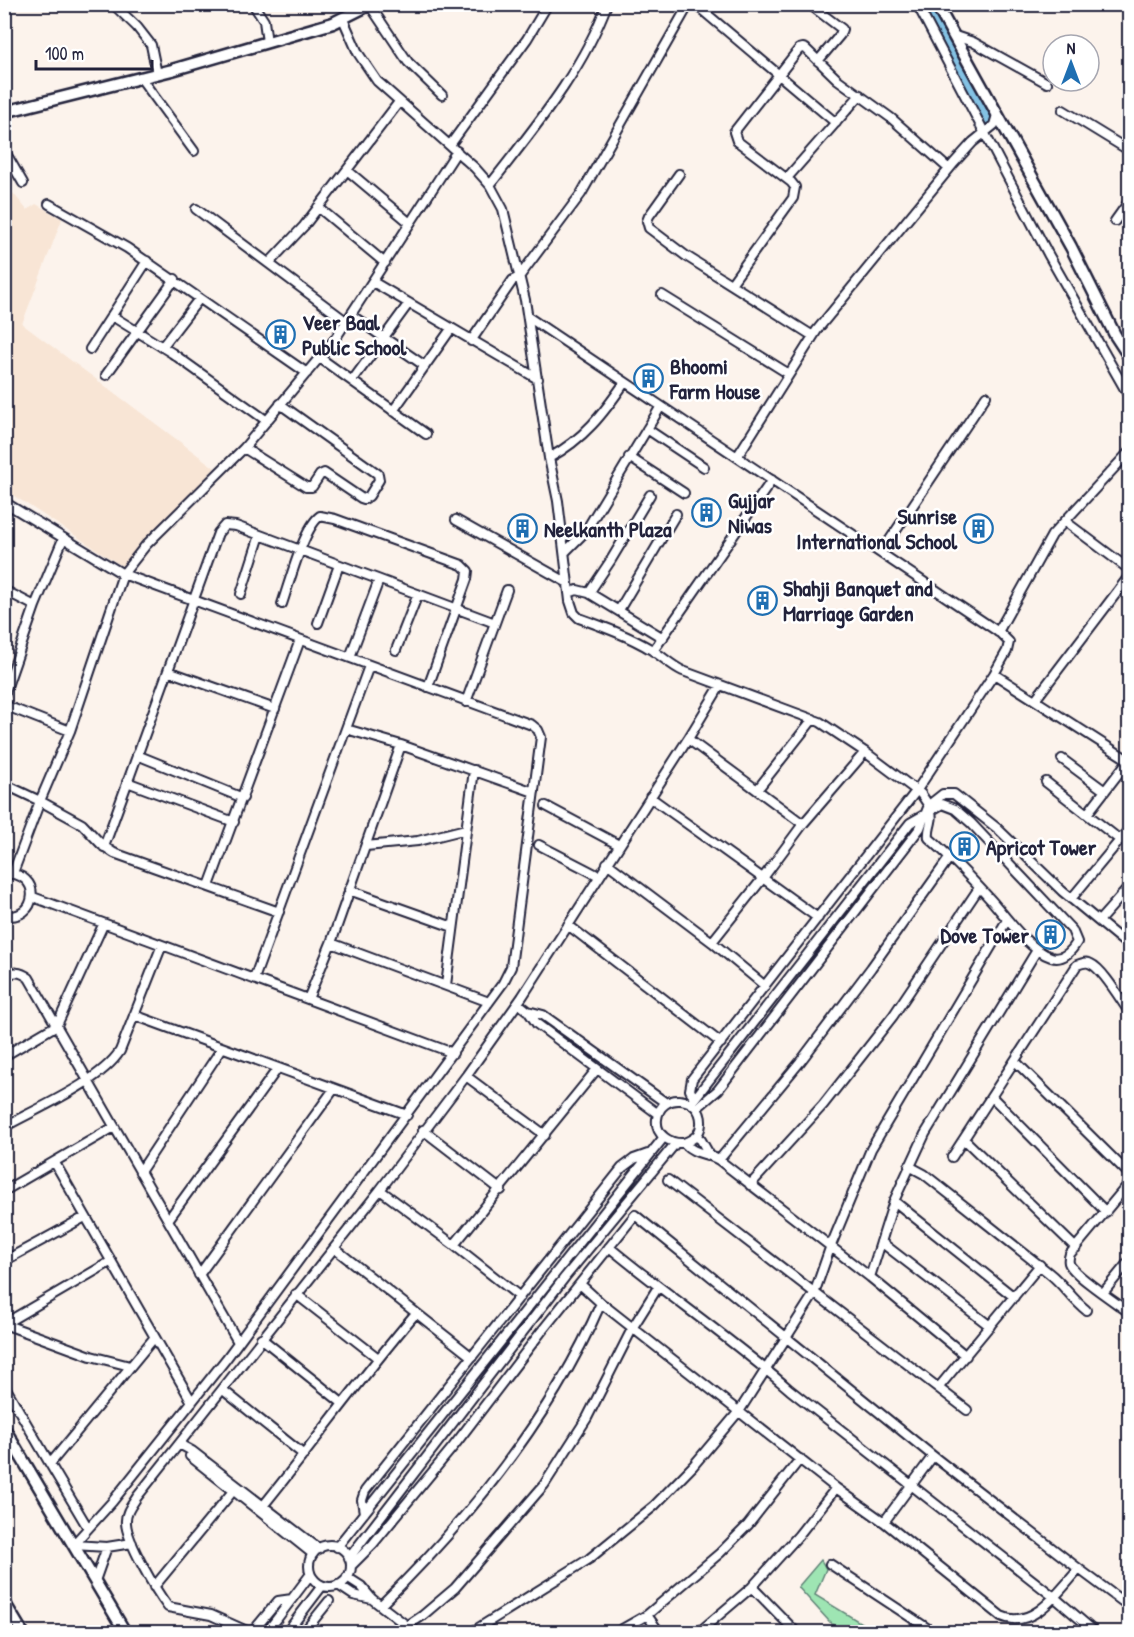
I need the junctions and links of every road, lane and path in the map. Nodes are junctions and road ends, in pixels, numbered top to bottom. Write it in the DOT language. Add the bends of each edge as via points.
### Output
graph roads {
  1 [pos="113,4"];
  2 [pos="253,4"];
  3 [pos="548,4"];
  4 [pos="607,4"];
  5 [pos="689,4"];
  6 [pos="695,4"];
  7 [pos="809,4"];
  8 [pos="917,4"];
  9 [pos="936,4"];
  10 [pos="370,5"];
  11 [pos="343,19"];
  12 [pos="951,30"];
  13 [pos="267,42"];
  14 [pos="818,60"];
  15 [pos="157,74"];
  16 [pos="777,75"];
  17 [pos="140,78"];
  18 [pos="1041,80"];
  19 [pos="442,95"];
  20 [pos="860,95"];
  21 [pos="399,102"];
  22 [pos="1063,110"];
  23 [pos="4,112"];
  24 [pos="836,123"];
  25 [pos="991,125"];
  26 [pos="450,146"];
  27 [pos="4,150"];
  28 [pos="194,151"];
  29 [pos="1130,151"];
  30 [pos="457,152"];
  31 [pos="949,169"];
  32 [pos="347,170"];
  33 [pos="679,174"];
  34 [pos="787,178"];
  35 [pos="24,183"];
  36 [pos="490,185"];
  37 [pos="1130,200"];
  38 [pos="49,204"];
  39 [pos="318,207"];
  40 [pos="196,208"];
  41 [pos="1115,221"];
  42 [pos="410,223"];
  43 [pos="147,261"];
  44 [pos="269,262"];
  45 [pos="385,263"];
  46 [pos="519,277"];
  47 [pos="175,279"];
  48 [pos="373,282"];
  49 [pos="731,284"];
  50 [pos="662,295"];
  51 [pos="199,299"];
  52 [pos="409,303"];
  53 [pos="112,316"];
  54 [pos="528,317"];
  55 [pos="349,319"];
  56 [pos="452,329"];
  57 [pos="137,332"];
  58 [pos="813,336"];
  59 [pos="384,338"];
  60 [pos="471,341"];
  61 [pos="162,347"];
  62 [pos="90,349"];
  63 [pos="320,358"];
  64 [pos="1130,358"];
  65 [pos="425,366"];
  66 [pos="307,373"];
  67 [pos="789,374"];
  68 [pos="106,375"];
  69 [pos="538,379"];
  70 [pos="352,381"];
  71 [pos="625,382"];
  72 [pos="986,396"];
  73 [pos="1130,398"];
  74 [pos="280,404"];
  75 [pos="661,406"];
  76 [pos="393,411"];
  77 [pos="267,421"];
  78 [pos="647,429"];
  79 [pos="426,434"];
  80 [pos="244,448"];
  81 [pos="1130,451"];
  82 [pos="629,457"];
  83 [pos="737,457"];
  84 [pos="549,458"];
  85 [pos="704,467"];
  86 [pos="772,480"];
  87 [pos="684,493"];
  88 [pos="650,495"];
  89 [pos="4,502"];
  90 [pos="676,514"];
  91 [pos="456,520"];
  92 [pos="1070,525"];
  93 [pos="260,535"];
  94 [pos="63,538"];
  95 [pos="300,551"];
  96 [pos="565,552"];
  97 [pos="881,553"];
  98 [pos="339,565"];
  99 [pos="1130,570"];
  100 [pos="123,574"];
  101 [pos="1130,575"];
  102 [pos="379,580"];
  103 [pos="568,583"];
  104 [pos="4,590"];
  105 [pos="507,590"];
  106 [pos="569,593"];
  107 [pos="589,593"];
  108 [pos="241,594"];
  109 [pos="418,594"];
  110 [pos="194,601"];
  111 [pos="282,604"];
  112 [pos="35,606"];
  113 [pos="458,608"];
  114 [pos="619,610"];
  115 [pos="318,622"];
  116 [pos="495,623"];
  117 [pos="998,632"];
  118 [pos="663,638"];
  119 [pos="300,640"];
  120 [pos="396,650"];
  121 [pos="653,651"];
  122 [pos="350,657"];
  123 [pos="369,666"];
  124 [pos="168,671"];
  125 [pos="994,674"];
  126 [pos="720,686"];
  127 [pos="428,687"];
  128 [pos="4,695"];
  129 [pos="1035,700"];
  130 [pos="466,702"];
  131 [pos="4,705"];
  132 [pos="275,709"];
  133 [pos="813,719"];
  134 [pos="346,729"];
  135 [pos="70,731"];
  136 [pos="688,739"];
  137 [pos="401,745"];
  138 [pos="865,752"];
  139 [pos="137,755"];
  140 [pos="1062,759"];
  141 [pos="1129,761"];
  142 [pos="474,770"];
  143 [pos="127,782"];
  144 [pos="1046,782"];
  145 [pos="4,784"];
  146 [pos="757,790"];
  147 [pos="917,790"];
  148 [pos="1105,791"];
  149 [pos="534,792"];
  150 [pos="650,797"];
  151 [pos="243,798"];
  152 [pos="40,801"];
  153 [pos="546,806"];
  154 [pos="930,808"];
  155 [pos="1087,814"];
  156 [pos="924,815"];
  157 [pos="234,822"];
  158 [pos="802,824"];
  159 [pos="1130,828"];
  160 [pos="466,829"];
  161 [pos="1119,840"];
  162 [pos="539,845"];
  163 [pos="619,845"];
  164 [pos="366,846"];
  165 [pos="104,847"];
  166 [pos="950,857"];
  167 [pos="607,863"];
  168 [pos="9,873"];
  169 [pos="599,876"];
  170 [pos="763,878"];
  171 [pos="209,886"];
  172 [pos="1130,886"];
  173 [pos="979,888"];
  174 [pos="349,890"];
  175 [pos="1127,896"];
  176 [pos="33,897"];
  177 [pos="1071,898"];
  178 [pos="279,912"];
  179 [pos="4,915"];
  180 [pos="818,918"];
  181 [pos="1007,920"];
  182 [pos="1099,921"];
  183 [pos="103,925"];
  184 [pos="568,925"];
  185 [pos="453,927"];
  186 [pos="712,942"];
  187 [pos="331,943"];
  188 [pos="162,945"];
  189 [pos="1130,947"];
  190 [pos="1037,950"];
  191 [pos="4,977"];
  192 [pos="254,979"];
  193 [pos="446,985"];
  194 [pos="765,986"];
  195 [pos="308,999"];
  196 [pos="489,1002"];
  197 [pos="518,1003"];
  198 [pos="528,1011"];
  199 [pos="1130,1013"];
  200 [pos="134,1015"];
  201 [pos="57,1025"];
  202 [pos="721,1042"];
  203 [pos="222,1048"];
  204 [pos="453,1053"];
  205 [pos="4,1056"];
  206 [pos="1015,1061"];
  207 [pos="278,1068"];
  208 [pos="597,1069"];
  209 [pos="466,1076"];
  210 [pos="88,1080"];
  211 [pos="334,1089"];
  212 [pos="992,1097"];
  213 [pos="666,1103"];
  214 [pos="694,1103"];
  215 [pos="658,1114"];
  216 [pos="407,1115"];
  217 [pos="4,1127"];
  218 [pos="114,1127"];
  219 [pos="423,1130"];
  220 [pos="545,1136"];
  221 [pos="664,1137"];
  222 [pos="696,1137"];
  223 [pos="964,1139"];
  224 [pos="684,1143"];
  225 [pos="675,1144"];
  226 [pos="649,1154"];
  227 [pos="709,1155"];
  228 [pos="952,1157"];
  229 [pos="719,1160"];
  230 [pos="55,1163"];
  231 [pos="909,1166"];
  232 [pos="141,1172"];
  233 [pos="1130,1175"];
  234 [pos="668,1180"];
  235 [pos="1130,1182"];
  236 [pos="750,1185"];
  237 [pos="380,1190"];
  238 [pos="501,1190"];
  239 [pos="4,1191"];
  240 [pos="894,1201"];
  241 [pos="1106,1212"];
  242 [pos="85,1217"];
  243 [pos="168,1220"];
  244 [pos="881,1242"];
  245 [pos="454,1245"];
  246 [pos="609,1247"];
  247 [pos="333,1248"];
  248 [pos="830,1248"];
  249 [pos="1076,1248"];
  250 [pos="1130,1260"];
  251 [pos="4,1261"];
  252 [pos="110,1262"];
  253 [pos="1040,1265"];
  254 [pos="200,1275"];
  255 [pos="870,1277"];
  256 [pos="580,1284"];
  257 [pos="658,1287"];
  258 [pos="1103,1293"];
  259 [pos="296,1294"];
  260 [pos="814,1294"];
  261 [pos="520,1297"];
  262 [pos="1014,1297"];
  263 [pos="602,1303"];
  264 [pos="1086,1310"];
  265 [pos="416,1313"];
  266 [pos="1130,1313"];
  267 [pos="4,1324"];
  268 [pos="990,1326"];
  269 [pos="633,1327"];
  270 [pos="787,1337"];
  271 [pos="154,1338"];
  272 [pos="261,1338"];
  273 [pos="238,1342"];
  274 [pos="966,1356"];
  275 [pos="471,1357"];
  276 [pos="378,1358"];
  277 [pos="130,1366"];
  278 [pos="767,1370"];
  279 [pos="4,1385"];
  280 [pos="939,1387"];
  281 [pos="223,1390"];
  282 [pos="192,1402"];
  283 [pos="342,1403"];
  284 [pos="740,1410"];
  285 [pos="967,1410"];
  286 [pos="4,1428"];
  287 [pos="183,1446"];
  288 [pos="304,1455"];
  289 [pos="933,1456"];
  290 [pos="800,1459"];
  291 [pos="50,1464"];
  292 [pos="911,1486"];
  293 [pos="836,1488"];
  294 [pos="233,1491"];
  295 [pos="263,1506"];
  296 [pos="364,1513"];
  297 [pos="884,1522"];
  298 [pos="88,1528"];
  299 [pos="132,1543"];
  300 [pos="73,1545"];
  301 [pos="107,1547"];
  302 [pos="337,1547"];
  303 [pos="316,1552"];
  304 [pos="350,1562"];
  305 [pos="830,1564"];
  306 [pos="1079,1569"];
  307 [pos="310,1575"];
  308 [pos="347,1577"];
  309 [pos="94,1581"];
  310 [pos="322,1586"];
  311 [pos="338,1586"];
  312 [pos="154,1587"];
  313 [pos="752,1587"];
  314 [pos="1054,1597"];
  315 [pos="292,1599"];
  316 [pos="372,1599"];
  317 [pos="329,1601"];
  318 [pos="381,1605"];
  319 [pos="6,1607"];
  320 [pos="1130,1607"];
  321 [pos="647,1615"];
  322 [pos="16,1621"];
  323 [pos="4,1626"];
  324 [pos="405,1626"];
  325 [pos="22,1632"];
  326 [pos="125,1632"];
  327 [pos="267,1632"];
  328 [pos="287,1632"];
  329 [pos="304,1632"];
  330 [pos="398,1632"];
  331 [pos="415,1632"];
  332 [pos="472,1632"];
  333 [pos="617,1632"];
  334 [pos="659,1632"];
  335 [pos="699,1632"];
  336 [pos="795,1632"];
  337 [pos="933,1632"];
  338 [pos="1094,1632"];
  1 -- 15 [label="street" via="151,45"];
  2 -- 13 [label="street" via="264,21"];
  3 -- 26 [label="street"];
  4 -- 36 [label="street" via="572,74"];
  5 -- 46 [label="street" via="581,194"];
  6 -- 16 [label="street"];
  7 -- 14 [label="street" via="842,29"];
  8 -- 25 [label="street"];
  9 -- 12 [label="main road"];
  10 -- 11 [label="main road"];
  10 -- 19 [label="street" via="408,62"];
  11 -- 13 [label="main road"];
  11 -- 21 [label="street" via="367,69"];
  12 -- 18 [label="street" via="955,36"];
  12 -- 25 [label="main road"];
  13 -- 15 [label="main road"];
  14 -- 16 [label="street" via="801,48"];
  14 -- 20 [label="street"];
  15 -- 17 [label="main road"];
  16 -- 24 [label="street"];
  16 -- 34 [label="street" via="734,136"];
  17 -- 23 [label="main road"];
  17 -- 28 [label="street"];
  20 -- 24 [label="street"];
  20 -- 31 [label="street"];
  21 -- 26 [label="street"];
  21 -- 32 [label="street"];
  22 -- 29 [label="street"];
  24 -- 34 [label="street"];
  25 -- 31 [label="street"];
  25 -- 64 [label="main road" via="1071,247"];
  25 -- 73 [label="street" via="1048,254"];
  26 -- 30 [label="street"];
  27 -- 35 [label="street"];
  30 -- 36 [label="street"];
  30 -- 42 [label="street"];
  31 -- 58 [label="street"];
  32 -- 39 [label="street"];
  32 -- 42 [label="street"];
  33 -- 49 [label="street" via="649,216 648,225 686,256"];
  34 -- 49 [label="street" via="795,188 793,198"];
  36 -- 46 [label="street" via="503,209"];
  37 -- 41 [label="street"];
  38 -- 43 [label="street"];
  39 -- 44 [label="street"];
  39 -- 45 [label="street"];
  40 -- 44 [label="street"];
  42 -- 45 [label="street"];
  43 -- 47 [label="street"];
  43 -- 53 [label="street"];
  44 -- 55 [label="street"];
  45 -- 48 [label="street"];
  46 -- 54 [label="street"];
  46 -- 60 [label="street"];
  47 -- 51 [label="street"];
  47 -- 57 [label="street"];
  48 -- 52 [label="street"];
  48 -- 55 [label="street"];
  49 -- 58 [label="street"];
  50 -- 67 [label="street"];
  51 -- 61 [label="street"];
  51 -- 66 [label="street"];
  52 -- 56 [label="street"];
  52 -- 59 [label="street"];
  53 -- 57 [label="street"];
  53 -- 62 [label="street"];
  54 -- 69 [label="street"];
  54 -- 71 [label="street"];
  55 -- 59 [label="street"];
  55 -- 63 [label="street"];
  56 -- 60 [label="street"];
  56 -- 65 [label="street"];
  57 -- 61 [label="street"];
  57 -- 68 [label="street"];
  58 -- 67 [label="street"];
  59 -- 65 [label="street"];
  59 -- 70 [label="street"];
  60 -- 69 [label="street"];
  61 -- 77 [label="street"];
  63 -- 66 [label="street"];
  63 -- 70 [label="street"];
  65 -- 76 [label="street"];
  66 -- 74 [label="street"];
  67 -- 83 [label="street"];
  69 -- 84 [label="street"];
  70 -- 76 [label="street"];
  71 -- 75 [label="street"];
  71 -- 84 [label="street" via="584,434"];
  72 -- 97 [label="street"];
  74 -- 77 [label="street"];
  74 -- 80 [label="street" via="378,474 379,480 369,496 361,498 324,473 312,487 306,488"];
  75 -- 78 [label="street"];
  75 -- 83 [label="street"];
  76 -- 79 [label="street"];
  77 -- 80 [label="street"];
  78 -- 82 [label="street"];
  78 -- 85 [label="street"];
  80 -- 100 [label="street" via="146,545"];
  81 -- 117 [label="street" via="1052,535"];
  82 -- 87 [label="street"];
  82 -- 96 [label="street" via="585,532"];
  83 -- 86 [label="street"];
  84 -- 96 [label="street"];
  86 -- 97 [label="street"];
  86 -- 118 [label="street"];
  88 -- 107 [label="street"];
  89 -- 94 [label="street"];
  90 -- 114 [label="street"];
  91 -- 103 [label="street"];
  92 -- 99 [label="street"];
  93 -- 95 [label="street"];
  93 -- 108 [label="street"];
  93 -- 110 [label="street" via="231,525 220,528"];
  94 -- 100 [label="street"];
  94 -- 112 [label="street"];
  95 -- 98 [label="street"];
  95 -- 111 [label="street"];
  95 -- 113 [label="street" via="316,519 335,519 466,568 467,579"];
  96 -- 103 [label="street"];
  97 -- 117 [label="street"];
  98 -- 102 [label="street"];
  98 -- 115 [label="street"];
  100 -- 110 [label="street"];
  100 -- 135 [label="street"];
  101 -- 129 [label="street"];
  102 -- 109 [label="street"];
  102 -- 122 [label="street"];
  103 -- 106 [label="street"];
  104 -- 112 [label="street"];
  105 -- 116 [label="street"];
  106 -- 107 [label="street"];
  106 -- 121 [label="street" via="572,609 579,618"];
  107 -- 114 [label="street"];
  109 -- 113 [label="street"];
  109 -- 120 [label="street"];
  110 -- 119 [label="street"];
  110 -- 124 [label="street"];
  112 -- 128 [label="street"];
  113 -- 116 [label="street"];
  113 -- 127 [label="street"];
  114 -- 118 [label="street"];
  116 -- 130 [label="street"];
  117 -- 125 [label="street" via="1009,647"];
  118 -- 121 [label="street"];
  119 -- 122 [label="street"];
  119 -- 132 [label="street"];
  121 -- 126 [label="street" via="672,666"];
  122 -- 123 [label="street"];
  123 -- 127 [label="street"];
  123 -- 134 [label="street"];
  124 -- 132 [label="street"];
  124 -- 139 [label="street"];
  125 -- 129 [label="street"];
  125 -- 147 [label="street"];
  126 -- 133 [label="street"];
  126 -- 136 [label="street"];
  127 -- 130 [label="street"];
  129 -- 141 [label="street"];
  130 -- 149 [label="street" via="538,730 542,742"];
  131 -- 135 [label="street"];
  132 -- 151 [label="street"];
  133 -- 138 [label="street"];
  133 -- 146 [label="street"];
  134 -- 137 [label="street"];
  134 -- 178 [label="street"];
  135 -- 152 [label="street"];
  136 -- 146 [label="street"];
  136 -- 150 [label="street"];
  137 -- 142 [label="street"];
  137 -- 164 [label="street"];
  138 -- 147 [label="street"];
  138 -- 158 [label="street"];
  139 -- 143 [label="street"];
  139 -- 151 [label="street"];
  140 -- 148 [label="street"];
  141 -- 148 [label="street"];
  142 -- 149 [label="street"];
  142 -- 160 [label="street"];
  143 -- 157 [label="street"];
  143 -- 165 [label="street"];
  144 -- 155 [label="street"];
  145 -- 152 [label="street"];
  146 -- 158 [label="street"];
  147 -- 154 [label="street"];
  147 -- 180 [label="street"];
  148 -- 155 [label="street"];
  149 -- 196 [label="street" via="511,967"];
  150 -- 163 [label="street"];
  150 -- 170 [label="street"];
  151 -- 157 [label="street"];
  152 -- 165 [label="street" via="82,824"];
  152 -- 168 [label="street"];
  153 -- 163 [label="street"];
  154 -- 156 [label="street"];
  154 -- 166 [label="street" via="929,838"];
  154 -- 177 [label="street" via="943,794 959,797 998,828"];
  154 -- 190 [label="street" via="948,805 971,823 1066,923 1077,942 1060,958"];
  155 -- 161 [label="street"];
  156 -- 214 [label="street" via="910,823"];
  156 -- 214 [label="street" via="920,828 718,1090"];
  157 -- 171 [label="street"];
  158 -- 170 [label="street"];
  159 -- 161 [label="street"];
  160 -- 164 [label="street" via="418,841"];
  160 -- 185 [label="street"];
  161 -- 177 [label="street"];
  162 -- 169 [label="street"];
  163 -- 167 [label="street"];
  164 -- 174 [label="street"];
  165 -- 171 [label="street"];
  166 -- 173 [label="street"];
  166 -- 229 [label="street" via="800,1062"];
  167 -- 169 [label="street"];
  167 -- 186 [label="street"];
  168 -- 176 [label="street" via="28,881"];
  169 -- 184 [label="street"];
  170 -- 180 [label="street"];
  170 -- 186 [label="street"];
  171 -- 178 [label="street"];
  172 -- 175 [label="street"];
  173 -- 181 [label="street"];
  173 -- 236 [label="street" via="893,1016 823,1105"];
  174 -- 185 [label="street"];
  174 -- 187 [label="street"];
  175 -- 182 [label="street"];
  176 -- 179 [label="street" via="25,911"];
  176 -- 183 [label="street"];
  177 -- 182 [label="street"];
  178 -- 192 [label="street"];
  180 -- 194 [label="street"];
  181 -- 190 [label="street"];
  181 -- 248 [label="street" via="871,1149"];
  182 -- 189 [label="street"];
  183 -- 188 [label="street"];
  183 -- 201 [label="street"];
  184 -- 197 [label="street"];
  184 -- 202 [label="street"];
  185 -- 193 [label="street"];
  186 -- 194 [label="street"];
  187 -- 193 [label="street"];
  187 -- 195 [label="street"];
  188 -- 192 [label="street"];
  188 -- 200 [label="street"];
  190 -- 231 [label="street"];
  191 -- 201 [label="street" via="18,972 29,978"];
  192 -- 195 [label="street"];
  193 -- 196 [label="street"];
  194 -- 202 [label="street"];
  195 -- 204 [label="street"];
  196 -- 204 [label="street"];
  197 -- 198 [label="street"];
  197 -- 209 [label="street"];
  198 -- 208 [label="street" via="537,1024"];
  198 -- 213 [label="street" via="543,1015"];
  199 -- 206 [label="street" via="1099,970 1084,962 1077,965"];
  200 -- 203 [label="street"];
  200 -- 210 [label="street" via="115,1059"];
  201 -- 205 [label="street"];
  201 -- 210 [label="street"];
  202 -- 214 [label="street" via="692,1079"];
  203 -- 207 [label="street"];
  203 -- 232 [label="street"];
  204 -- 216 [label="street"];
  206 -- 212 [label="street"];
  206 -- 233 [label="street"];
  207 -- 211 [label="street"];
  207 -- 243 [label="street"];
  208 -- 215 [label="street"];
  208 -- 220 [label="street"];
  209 -- 219 [label="street"];
  209 -- 220 [label="street"];
  210 -- 217 [label="street"];
  210 -- 218 [label="street"];
  211 -- 216 [label="street"];
  211 -- 254 [label="street"];
  212 -- 223 [label="street"];
  212 -- 241 [label="street"];
  213 -- 214 [label="street" via="684,1099"];
  213 -- 215 [label="street"];
  214 -- 222 [label="street" via="701,1116"];
  215 -- 221 [label="street" via="657,1127"];
  216 -- 273 [label="street"];
  218 -- 230 [label="street"];
  218 -- 232 [label="street"];
  219 -- 237 [label="street"];
  219 -- 238 [label="street"];
  220 -- 238 [label="street"];
  221 -- 225 [label="street"];
  221 -- 226 [label="street"];
  222 -- 224 [label="street"];
  222 -- 227 [label="street"];
  223 -- 228 [label="street"];
  223 -- 249 [label="street"];
  224 -- 225 [label="street"];
  224 -- 227 [label="street" via="692,1151"];
  225 -- 304 [label="street" via="565,1276"];
  226 -- 261 [label="street" via="622,1168"];
  226 -- 296 [label="street"];
  227 -- 229 [label="street"];
  229 -- 236 [label="street"];
  230 -- 239 [label="street"];
  230 -- 242 [label="street"];
  231 -- 240 [label="street"];
  231 -- 253 [label="street"];
  232 -- 243 [label="street"];
  234 -- 260 [label="street"];
  235 -- 241 [label="street"];
  236 -- 248 [label="street"];
  237 -- 245 [label="street"];
  237 -- 247 [label="street"];
  238 -- 245 [label="street"];
  240 -- 244 [label="street"];
  240 -- 262 [label="street"];
  241 -- 249 [label="street"];
  242 -- 251 [label="street"];
  242 -- 252 [label="street"];
  243 -- 254 [label="street"];
  244 -- 255 [label="street"];
  244 -- 268 [label="street"];
  245 -- 261 [label="street"];
  246 -- 256 [label="street"];
  246 -- 257 [label="street"];
  246 -- 270 [label="street" via="635,1215"];
  247 -- 259 [label="street"];
  247 -- 265 [label="street"];
  248 -- 255 [label="street"];
  248 -- 260 [label="street"];
  249 -- 258 [label="street" via="1069,1265"];
  250 -- 258 [label="street"];
  252 -- 267 [label="street"];
  252 -- 271 [label="street"];
  253 -- 262 [label="street"];
  253 -- 264 [label="street"];
  254 -- 273 [label="street"];
  255 -- 274 [label="street"];
  256 -- 263 [label="street"];
  256 -- 304 [label="street" via="432,1473 373,1544"];
  257 -- 269 [label="street"];
  257 -- 278 [label="street"];
  258 -- 266 [label="street"];
  259 -- 272 [label="street"];
  259 -- 276 [label="street"];
  260 -- 270 [label="street"];
  260 -- 280 [label="street"];
  261 -- 275 [label="street"];
  262 -- 268 [label="street"];
  263 -- 269 [label="street"];
  263 -- 318 [label="street" via="576,1358 498,1476"];
  265 -- 275 [label="street"];
  265 -- 276 [label="street"];
  267 -- 277 [label="street"];
  268 -- 274 [label="street"];
  269 -- 284 [label="street"];
  269 -- 324 [label="street" via="587,1418 544,1485 455,1588"];
  270 -- 278 [label="street"];
  270 -- 289 [label="street"];
  271 -- 277 [label="street"];
  271 -- 282 [label="street"];
  272 -- 281 [label="street"];
  272 -- 283 [label="street"];
  273 -- 282 [label="street"];
  274 -- 280 [label="street"];
  275 -- 296 [label="street" via="365,1491"];
  276 -- 283 [label="street"];
  277 -- 291 [label="street"];
  278 -- 284 [label="street"];
  278 -- 292 [label="street"];
  279 -- 291 [label="street"];
  280 -- 285 [label="street"];
  281 -- 287 [label="street"];
  281 -- 288 [label="street"];
  282 -- 298 [label="street"];
  283 -- 288 [label="street"];
  284 -- 290 [label="street"];
  284 -- 332 [label="street" via="654,1506 589,1560"];
  286 -- 300 [label="main road"];
  287 -- 294 [label="street"];
  287 -- 295 [label="street"];
  287 -- 299 [label="street" via="127,1513"];
  288 -- 295 [label="street"];
  289 -- 292 [label="street"];
  289 -- 306 [label="street"];
  290 -- 293 [label="street"];
  290 -- 321 [label="street" via="741,1532"];
  291 -- 298 [label="street"];
  292 -- 297 [label="street"];
  292 -- 314 [label="street"];
  293 -- 297 [label="street"];
  293 -- 313 [label="street"];
  294 -- 303 [label="street"];
  294 -- 312 [label="street"];
  295 -- 303 [label="street"];
  296 -- 302 [label="street"];
  297 -- 314 [label="street" via="1008,1619 1033,1614"];
  298 -- 300 [label="street"];
  299 -- 301 [label="street"];
  299 -- 312 [label="street"];
  300 -- 301 [label="street"];
  300 -- 309 [label="main road"];
  301 -- 309 [label="street"];
  302 -- 303 [label="street"];
  302 -- 304 [label="street"];
  303 -- 307 [label="street"];
  304 -- 308 [label="street"];
  305 -- 337 [label="street"];
  306 -- 314 [label="street"];
  306 -- 320 [label="street"];
  307 -- 310 [label="street"];
  307 -- 315 [label="street"];
  308 -- 311 [label="street"];
  308 -- 316 [label="street"];
  309 -- 326 [label="main road"];
  310 -- 311 [label="street"];
  310 -- 328 [label="street"];
  311 -- 316 [label="street" via="353,1595"];
  312 -- 315 [label="street" via="168,1607 211,1615 247,1631 254,1630 278,1601"];
  313 -- 335 [label="street"];
  313 -- 336 [label="street"];
  314 -- 338 [label="street"];
  315 -- 327 [label="street"];
  316 -- 318 [label="street"];
  317 -- 329 [label="street"];
  318 -- 324 [label="street"];
  319 -- 322 [label="main road"];
  321 -- 333 [label="street"];
  321 -- 334 [label="street"];
  322 -- 323 [label="street"];
  322 -- 325 [label="main road"];
  324 -- 330 [label="street"];
  324 -- 331 [label="street"];
}
